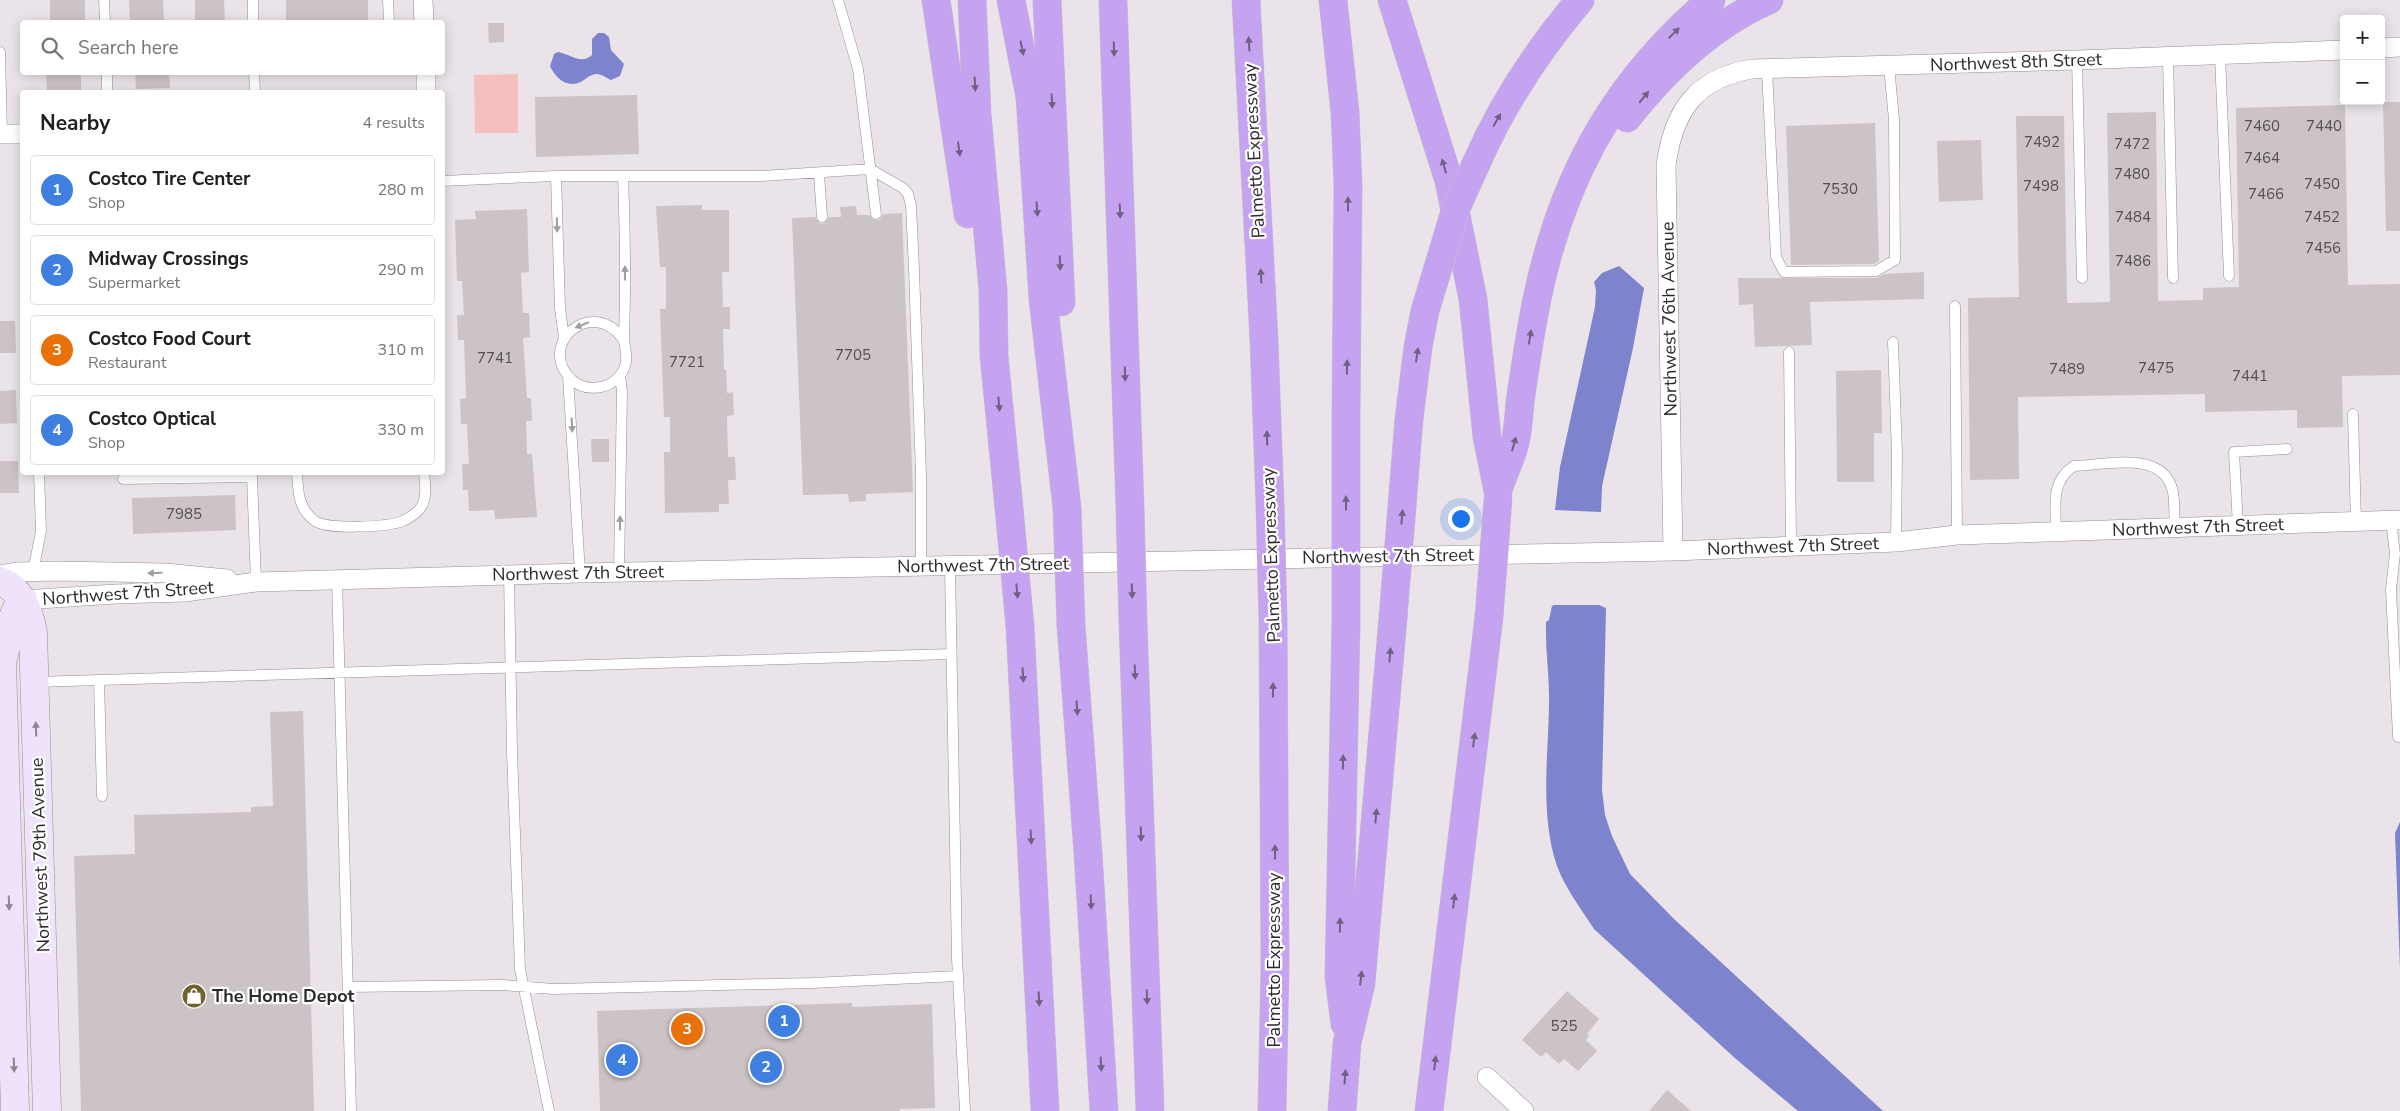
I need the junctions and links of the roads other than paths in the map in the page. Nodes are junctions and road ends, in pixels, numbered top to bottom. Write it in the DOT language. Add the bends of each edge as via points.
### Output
graph roads {
  1 [pos="104,0"];
  2 [pos="253,0"];
  3 [pos="388,0"];
  4 [pos="422,0"];
  5 [pos="838,0"];
  6 [pos="936,0"];
  7 [pos="972,0"];
  8 [pos="1011,0"];
  9 [pos="1047,0"];
  10 [pos="1113,0"];
  11 [pos="1246,0"];
  12 [pos="1333,0"];
  13 [pos="1392,0"];
  14 [pos="1580,0"];
  15 [pos="1711,0"];
  16 [pos="1769,0"];
  17 [pos="105,20"];
  18 [pos="253,20"];
  19 [pos="389,20"];
  20 [pos="424,20"];
  21 [pos="2400,47"];
  22 [pos="2385,48"];
  23 [pos="2340,50"];
  24 [pos="0,52"];
  25 [pos="2220,55"];
  26 [pos="2168,57"];
  27 [pos="2077,60"];
  28 [pos="0,62"];
  29 [pos="1889,66"];
  30 [pos="1767,69"];
  31 [pos="107,75"];
  32 [pos="254,75"];
  33 [pos="426,75"];
  34 [pos="107,90"];
  35 [pos="255,90"];
  36 [pos="426,90"];
  37 [pos="1695,94"];
  38 [pos="1,134"];
  39 [pos="20,134"];
  40 [pos="870,169"];
  41 [pos="1577,173"];
  42 [pos="820,174"];
  43 [pos="556,176"];
  44 [pos="624,176"];
  45 [pos="445,181"];
  46 [pos="876,214"];
  47 [pos="822,217"];
  48 [pos="2229,276"];
  49 [pos="2082,278"];
  50 [pos="2172,278"];
  51 [pos="1955,306"];
  52 [pos="564,338"];
  53 [pos="624,339"];
  54 [pos="1893,342"];
  55 [pos="1789,352"];
  56 [pos="994,356"];
  57 [pos="568,376"];
  58 [pos="620,376"];
  59 [pos="2353,414"];
  60 [pos="2287,449"];
  61 [pos="39,475"];
  62 [pos="190,475"];
  63 [pos="297,475"];
  64 [pos="424,475"];
  65 [pos="123,479"];
  66 [pos="1498,494"];
  67 [pos="1067,508"];
  68 [pos="2396,520"];
  69 [pos="2356,522"];
  70 [pos="2238,526"];
  71 [pos="2175,528"];
  72 [pos="2056,532"];
  73 [pos="1957,535"];
  74 [pos="1896,542"];
  75 [pos="1792,545"];
  76 [pos="1673,551"];
  77 [pos="921,566"];
  78 [pos="950,566"];
  79 [pos="33,572"];
  80 [pos="619,572"];
  81 [pos="580,573"];
  82 [pos="509,574"];
  83 [pos="0,575"];
  84 [pos="337,579"];
  85 [pos="2396,580"];
  86 [pos="0,581"];
  87 [pos="256,582"];
  88 [pos="12,600"];
  89 [pos="951,654"];
  90 [pos="1,659"];
  91 [pos="511,667"];
  92 [pos="339,674"];
  93 [pos="99,680"];
  94 [pos="35,682"];
  95 [pos="2400,737"];
  96 [pos="3,792"];
  97 [pos="102,796"];
  98 [pos="958,976"];
  99 [pos="348,987"];
  100 [pos="523,987"];
  101 [pos="23,1006"];
  102 [pos="1347,1043"];
  103 [pos="1487,1077"];
  104 [pos="15,1111"];
  105 [pos="47,1111"];
  106 [pos="351,1111"];
  107 [pos="549,1111"];
  108 [pos="964,1111"];
  109 [pos="1045,1111"];
  110 [pos="1104,1111"];
  111 [pos="1150,1111"];
  112 [pos="1272,1111"];
  113 [pos="1342,1111"];
  114 [pos="1429,1111"];
  115 [pos="1524,1111"];
  1 -- 17 [label="lane"];
  2 -- 18 [label="lane"];
  3 -- 19 [label="lane"];
  4 -- 20 [label="street"];
  5 -- 40 [label="lane" via="858,69"];
  6 -- 56 [label="highway, one-way" via="980,292"];
  7 -- 56 [label="highway, one-way" via="977,114 993,290"];
  8 -- 67 [label="highway, one-way" via="1030,97 1043,299"];
  9 -- 67 [label="highway, one-way" via="1060,258"];
  10 -- 111 [label="highway, one-way, bridge"];
  112 -- 11 [label="highway, Palmetto Expressway, one-way, bridge" via="1275,965 1273,620 1264,340"];
  102 -- 12 [label="highway, one-way, bridge" via="1339,977 1346,622 1348,184"];
  66 -- 13 [label="highway, one-way" via="1487,437 1475,307 1451,191"];
  102 -- 14 [label="highway, one-way, bridge" via="1361,983 1409,419 1425,311 1450,225 1486,142 1522,78"];
  41 -- 15 [label="highway, one-way" via="1595,136 1637,74 1662,45"];
  41 -- 16 [label="highway, one-way" via="1682,56 1728,23"];
  21 -- 22 [label="street"];
  23 -- 25 [label="street, Northwest 8th Street"];
  24 -- 28 [label="lane"];
  25 -- 26 [label="street, Northwest 8th Street"];
  25 -- 48 [label="lane"];
  26 -- 27 [label="street, Northwest 8th Street"];
  26 -- 50 [label="lane"];
  27 -- 29 [label="street, Northwest 8th Street"];
  27 -- 49 [label="lane"];
  28 -- 38 [label="lane"];
  29 -- 30 [label="street, Northwest 8th Street"];
  29 -- 30 [label="lane" via="1894,120 1895,260 1876,271 1784,272 1776,257"];
  30 -- 37 [label="street, Northwest 8th Street" via="1730,72"];
  31 -- 34 [label="lane"];
  32 -- 35 [label="lane"];
  33 -- 36 [label="street"];
  37 -- 76 [label="street, Northwest 76th Avenue" via="1681,112 1666,166"];
  38 -- 39 [label="street"];
  40 -- 42 [label="lane"];
  40 -- 46 [label="lane"];
  40 -- 77 [label="lane" via="903,188 911,205 921,465"];
  66 -- 41 [label="highway, one-way" via="1515,443 1533,318 1543,275 1553,236"];
  42 -- 44 [label="lane"];
  42 -- 47 [label="lane"];
  43 -- 44 [label="lane"];
  43 -- 45 [label="lane"];
  43 -- 52 [label="lane, one-way" via="560,308"];
  53 -- 44 [label="lane, one-way"];
  51 -- 73 [label="lane"];
  53 -- 52 [label="lane, one-way" via="609,325 589,322 571,330"];
  52 -- 57 [label="lane" via="560,358"];
  53 -- 58 [label="lane" via="627,358"];
  54 -- 74 [label="lane"];
  55 -- 75 [label="lane"];
  56 -- 109 [label="highway, one-way, bridge" via="1020,626"];
  57 -- 58 [label="lane" via="575,383 594,388 604,387"];
  57 -- 81 [label="lane, one-way"];
  80 -- 58 [label="lane, one-way"];
  59 -- 69 [label="lane"];
  60 -- 70 [label="lane" via="2234,452"];
  61 -- 79 [label="lane" via="41,531"];
  62 -- 65 [label="lane"];
  62 -- 87 [label="lane" via="252,476"];
  63 -- 64 [label="lane" via="305,512 316,522 341,526 393,523 413,516 425,499"];
  114 -- 66 [label="highway, one-way, bridge" via="1489,617"];
  67 -- 110 [label="highway, one-way, bridge" via="1071,625"];
  68 -- 69 [label="street, Northwest 7th Street"];
  68 -- 85 [label="lane"];
  69 -- 70 [label="street, Northwest 7th Street"];
  70 -- 71 [label="street, Northwest 7th Street"];
  71 -- 72 [label="street, Northwest 7th Street"];
  71 -- 72 [label="lane" via="2173,491 2168,478 2162,471 2144,463 2074,466 2065,472 2059,480 2056,496"];
  72 -- 73 [label="street, Northwest 7th Street"];
  73 -- 74 [label="street, Northwest 7th Street"];
  74 -- 75 [label="street, Northwest 7th Street"];
  75 -- 76 [label="street, Northwest 7th Street"];
  76 -- 78 [label="street, Northwest 7th Street"];
  77 -- 78 [label="street, Northwest 7th Street"];
  77 -- 80 [label="street, Northwest 7th Street"];
  78 -- 89 [label="lane"];
  79 -- 83 [label="street, Northwest 7th Street"];
  87 -- 79 [label="street, Northwest 7th Street, one-way" via="166,572"];
  80 -- 81 [label="street, Northwest 7th Street"];
  81 -- 82 [label="street, Northwest 7th Street"];
  82 -- 84 [label="street, Northwest 7th Street"];
  82 -- 91 [label="lane"];
  84 -- 87 [label="street, Northwest 7th Street"];
  84 -- 92 [label="lane"];
  85 -- 95 [label="lane" via="2397,718"];
  86 -- 88 [label="street" via="12,588"];
  87 -- 88 [label="street, Northwest 7th Street" via="186,592"];
  88 -- 90 [label="street, Northwest 79th Avenue" via="8,644"];
  88 -- 94 [label="street, Northwest 79th Avenue" via="32,632"];
  89 -- 91 [label="lane"];
  89 -- 98 [label="lane"];
  90 -- 96 [label="street, Northwest 79th Avenue"];
  91 -- 92 [label="lane"];
  91 -- 100 [label="lane" via="517,901"];
  92 -- 93 [label="lane"];
  92 -- 99 [label="lane"];
  93 -- 94 [label="lane"];
  93 -- 97 [label="lane"];
  101 -- 94 [label="street, Northwest 79th Avenue, one-way"];
  96 -- 101 [label="street, Northwest 79th Avenue, one-way"];
  98 -- 100 [label="lane" via="554,989"];
  98 -- 108 [label="lane"];
  99 -- 100 [label="lane"];
  99 -- 106 [label="lane"];
  100 -- 107 [label="lane"];
  101 -- 104 [label="street, Northwest 79th Avenue, one-way"];
  101 -- 105 [label="street, Northwest 79th Avenue"];
  113 -- 102 [label="highway, one-way"];
  103 -- 115 [label="street"];
}
